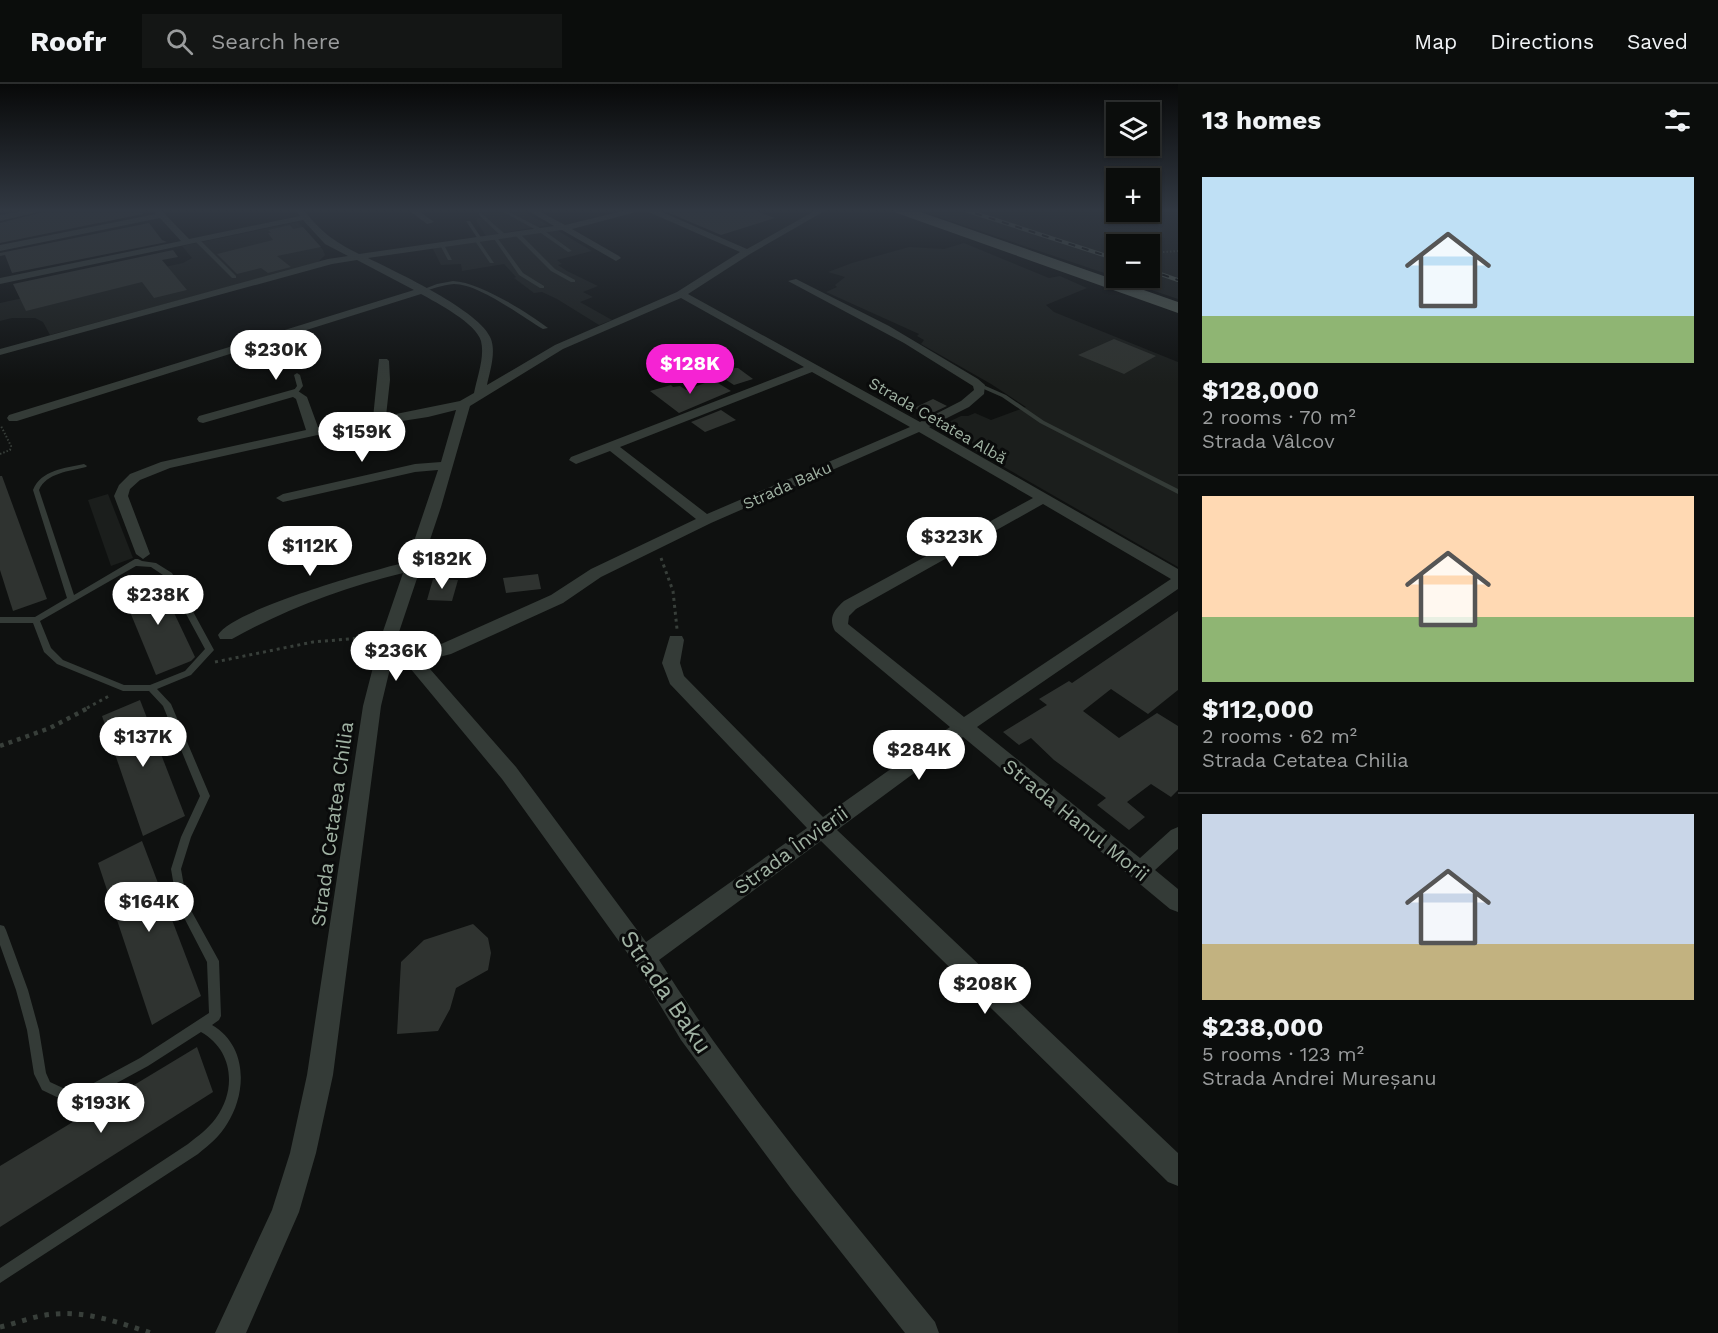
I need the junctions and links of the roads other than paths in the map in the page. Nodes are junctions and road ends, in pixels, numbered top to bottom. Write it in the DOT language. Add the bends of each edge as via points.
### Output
graph roads {
  1 [pos="63,267"];
  2 [pos="223,267"];
  3 [pos="309,267"];
  4 [pos="376,267"];
  5 [pos="517,267"];
  6 [pos="550,267"];
  7 [pos="723,267"];
  8 [pos="1063,267"];
  9 [pos="234,277"];
  10 [pos="0,280"];
  11 [pos="573,281"];
  12 [pos="793,281"];
  13 [pos="542,287"];
  14 [pos="421,291"];
  15 [pos="681,294"];
  16 [pos="1178,308"];
  17 [pos="545,328"];
  18 [pos="0,352"];
  19 [pos="383,362"];
  20 [pos="812,368"];
  21 [pos="297,375"];
  22 [pos="979,385"];
  23 [pos="295,393"];
  24 [pos="472,400"];
  25 [pos="13,418"];
  26 [pos="203,419"];
  27 [pos="379,419"];
  28 [pos="918,426"];
  29 [pos="313,432"];
  30 [pos="612,447"];
  31 [pos="576,460"];
  32 [pos="447,465"];
  33 [pos="84,466"];
  34 [pos="1178,492"];
  35 [pos="283,498"];
  36 [pos="1042,499"];
  37 [pos="706,520"];
  38 [pos="138,559"];
  39 [pos="413,566"];
  40 [pos="1178,576"];
  41 [pos="1178,582"];
  42 [pos="71,598"];
  43 [pos="0,620"];
  44 [pos="36,620"];
  45 [pos="226,635"];
  46 [pos="676,640"];
  47 [pos="394,644"];
  48 [pos="151,688"];
  49 [pos="962,728"];
  50 [pos="821,828"];
  51 [pos="1178,836"];
  52 [pos="1140,871"];
  53 [pos="1178,902"];
  54 [pos="0,930"];
  55 [pos="644,957"];
  56 [pos="201,1025"];
  57 [pos="1178,1172"];
  58 [pos="0,1276"];
  59 [pos="230,1333"];
  60 [pos="924,1333"];
  1 -- 10 [label="street"];
  2 -- 9 [label="lane"];
  3 -- 18 [label="street"];
  4 -- 14 [label="street"];
  5 -- 13 [label="lane"];
  6 -- 11 [label="lane"];
  7 -- 15 [label="street"];
  8 -- 16 [label="main road"];
  12 -- 22 [label="street" via="870,319"];
  14 -- 17 [label="lane" via="444,284 464,284"];
  14 -- 24 [label="street" via="469,319 486,338 486,353"];
  14 -- 25 [label="street"];
  15 -- 20 [label="street, Strada Cetatea Albă"];
  15 -- 24 [label="street" via="559,347"];
  19 -- 27 [label="street"];
  20 -- 28 [label="street, Strada Cetatea Albă"];
  20 -- 30 [label="street"];
  21 -- 23 [label="lane" via="300,386"];
  22 -- 28 [label="street, Strada Baku" via="980,391 965,404"];
  22 -- 34 [label="lane"];
  23 -- 26 [label="street"];
  23 -- 29 [label="street" via="301,398"];
  24 -- 27 [label="street" via="428,413"];
  24 -- 32 [label="street, Strada Cetatea Chilia"];
  27 -- 29 [label="street"];
  28 -- 36 [label="street, Strada Cetatea Albă"];
  28 -- 37 [label="street, Strada Baku"];
  29 -- 38 [label="street" via="166,465 135,477 121,496"];
  30 -- 31 [label="street"];
  30 -- 37 [label="street"];
  32 -- 35 [label="street"];
  32 -- 39 [label="street, Strada Cetatea Chilia"];
  33 -- 42 [label="lane" via="45,478 36,490"];
  36 -- 40 [label="street, Strada Cetatea Albă"];
  36 -- 49 [label="street, Strada Hanul Morii" via="840,613 839,621 846,634"];
  37 -- 47 [label="street, Strada Baku" via="596,573 557,599 445,650 428,655"];
  38 -- 42 [label="lane"];
  38 -- 48 [label="lane" via="169,575 210,650 188,673"];
  39 -- 45 [label="street" via="320,591 264,613"];
  39 -- 47 [label="street, Strada Cetatea Chilia"];
  41 -- 49 [label="street, Strada Învierii"];
  42 -- 44 [label="lane"];
  43 -- 44 [label="lane"];
  44 -- 48 [label="lane" via="46,650 60,662 123,688"];
  46 -- 50 [label="street" via="671,663 676,679"];
  47 -- 55 [label="street, Strada Baku" via="509,773"];
  47 -- 59 [label="street, Strada Cetatea Chilia" via="367,734 320,1075 303,1153 285,1212"];
  48 -- 56 [label="lane" via="167,704 206,796 176,869 182,904 213,961 215,1016"];
  49 -- 50 [label="street, Strada Învierii"];
  49 -- 52 [label="street, Strada Hanul Morii"];
  50 -- 55 [label="street, Strada Învierii"];
  50 -- 57 [label="street"];
  51 -- 52 [label="street"];
  52 -- 53 [label="street, Strada Hanul Morii"];
  54 -- 56 [label="lane" via="22,990 40,1074 46,1086 65,1095 92,1091"];
  55 -- 60 [label="street, Strada Baku" via="690,1031"];
  56 -- 58 [label="lane" via="220,1038 236,1072 228,1112 215,1131"];
}
